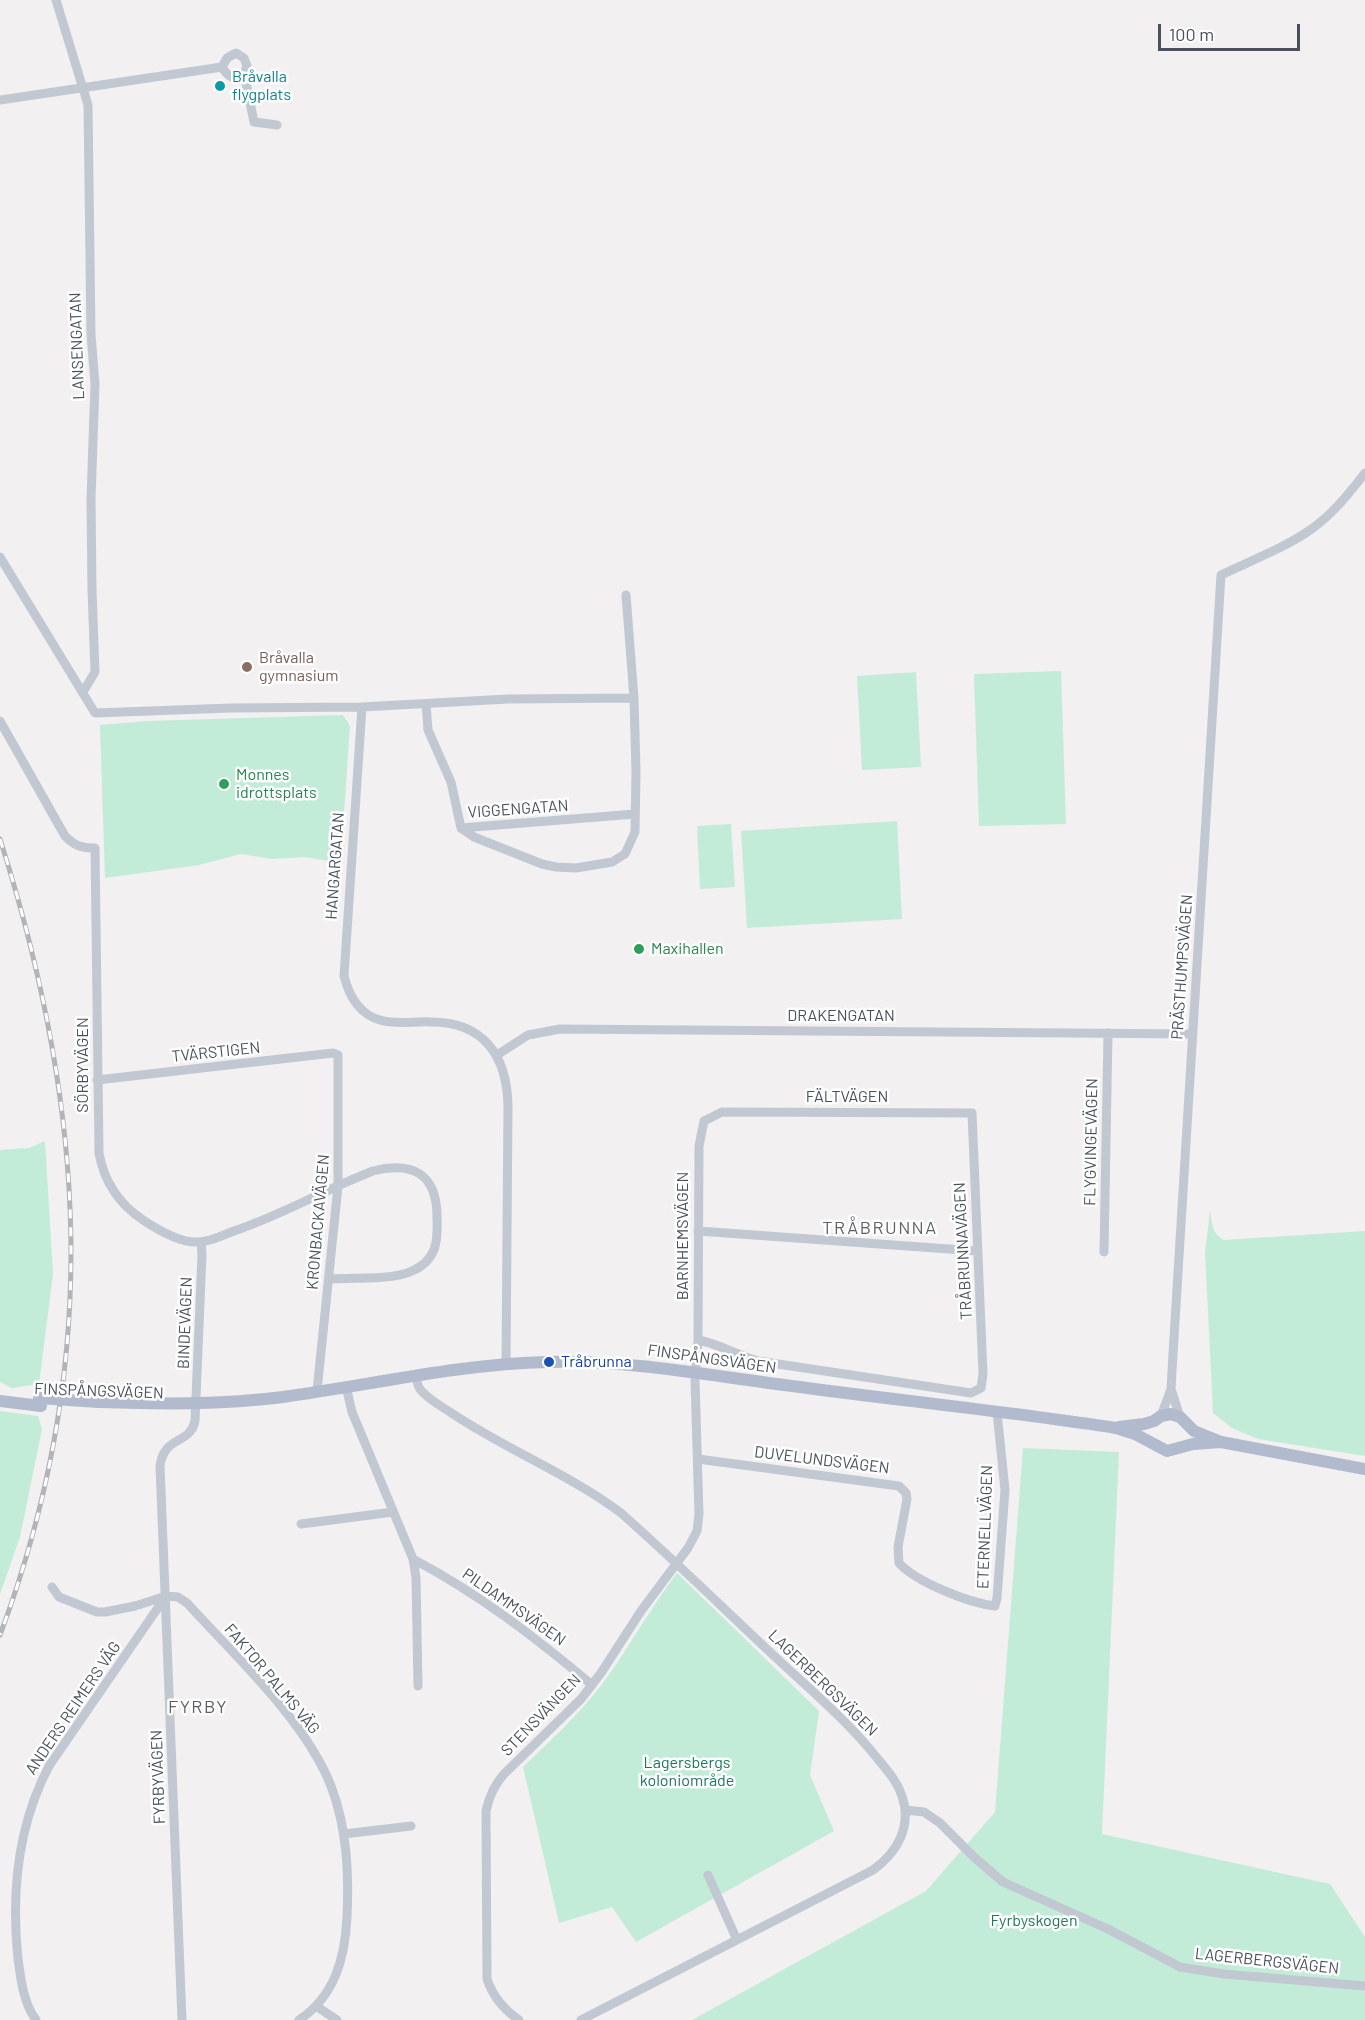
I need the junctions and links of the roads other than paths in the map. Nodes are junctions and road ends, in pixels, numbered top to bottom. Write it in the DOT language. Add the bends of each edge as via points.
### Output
graph roads {
  1 [pos="56,0"];
  2 [pos="222,67"];
  3 [pos="242,79"];
  4 [pos="84,89"];
  5 [pos="0,100"];
  6 [pos="277,125"];
  7 [pos="1365,473"];
  8 [pos="0,557"];
  9 [pos="626,595"];
  10 [pos="83,692"];
  11 [pos="634,698"];
  12 [pos="426,704"];
  13 [pos="362,707"];
  14 [pos="0,721"];
  15 [pos="635,814"];
  16 [pos="461,828"];
  17 [pos="1108,1033"];
  18 [pos="1193,1034"];
  19 [pos="338,1055"];
  20 [pos="497,1055"];
  21 [pos="97,1080"];
  22 [pos="722,1112"];
  23 [pos="972,1113"];
  24 [pos="339,1186"];
  25 [pos="698,1231"];
  26 [pos="201,1242"];
  27 [pos="977,1251"];
  28 [pos="1104,1252"];
  29 [pos="329,1279"];
  30 [pos="698,1340"];
  31 [pos="506,1364"];
  32 [pos="696,1372"];
  33 [pos="416,1376"];
  34 [pos="346,1386"];
  35 [pos="1172,1389"];
  36 [pos="317,1391"];
  37 [pos="0,1393"];
  38 [pos="0,1401"];
  39 [pos="40,1402"];
  40 [pos="196,1405"];
  41 [pos="997,1412"];
  42 [pos="1158,1418"];
  43 [pos="1183,1421"];
  44 [pos="1116,1428"];
  45 [pos="1221,1442"];
  46 [pos="1154,1444"];
  47 [pos="1181,1448"];
  48 [pos="698,1459"];
  49 [pos="1365,1469"];
  50 [pos="393,1512"];
  51 [pos="301,1524"];
  52 [pos="413,1559"];
  53 [pos="676,1564"];
  54 [pos="51,1587"];
  55 [pos="166,1596"];
  56 [pos="995,1606"];
  57 [pos="592,1685"];
  58 [pos="418,1686"];
  59 [pos="905,1810"];
  60 [pos="411,1826"];
  61 [pos="344,1834"];
  62 [pos="708,1875"];
  63 [pos="737,1940"];
  64 [pos="1365,1986"];
  65 [pos="316,2006"];
  66 [pos="36,2020"];
  67 [pos="182,2020"];
  68 [pos="299,2020"];
  69 [pos="337,2020"];
  70 [pos="519,2020"];
  71 [pos="581,2020"];
  1 -- 4 [label="street, LANSENGATAN"];
  2 -- 3 [label="street" via="225,73"];
  2 -- 3 [label="street" via="236,53 247,66"];
  2 -- 4 [label="street"];
  3 -- 6 [label="street" via="245,78 254,122"];
  4 -- 5 [label="street"];
  4 -- 10 [label="street, LANSENGATAN" via="88,105 95,384 91,498 95,672"];
  7 -- 18 [label="street, PRÄSTHUMPSVÄGEN" via="1342,502 1314,527 1221,574"];
  8 -- 10 [label="street"];
  9 -- 11 [label="street"];
  10 -- 13 [label="street" via="95,713"];
  11 -- 12 [label="street"];
  11 -- 15 [label="street"];
  12 -- 13 [label="street"];
  12 -- 16 [label="street, VIGGENGATAN" via="428,729 451,782"];
  13 -- 20 [label="street, HANGARGATAN" via="344,962 347,990 365,1012 380,1020 456,1023 476,1033"];
  14 -- 21 [label="street, SÖRBYVÄGEN" via="65,836 80,848 95,848"];
  15 -- 16 [label="street, VIGGENGATAN"];
  15 -- 16 [label="street" via="635,832 625,854 612,862 576,868 542,864"];
  17 -- 18 [label="street, DRAKENGATAN"];
  17 -- 20 [label="street, DRAKENGATAN" via="560,1029 528,1035"];
  17 -- 28 [label="street, FLYGVINGEVÄGEN"];
  18 -- 35 [label="street, PRÄSTHUMPSVÄGEN"];
  19 -- 21 [label="street, TVÄRSTIGEN"];
  19 -- 24 [label="street, KRONBACKAVÄGEN"];
  20 -- 31 [label="street, HANGARGATAN" via="507,1080 508,1099"];
  21 -- 26 [label="street, SÖRBYVÄGEN" via="99,1153 112,1189 148,1223 173,1236"];
  22 -- 23 [label="street, FÄLTVÄGEN"];
  22 -- 25 [label="street, BARNHEMSVÄGEN" via="704,1121 700,1137"];
  23 -- 27 [label="street, TRÅBRUNNAVÄGEN"];
  24 -- 26 [label="street" via="280,1215"];
  24 -- 29 [label="street, KRONBACKAVÄGEN"];
  24 -- 29 [label="street" via="387,1167 409,1168 419,1173 436,1196 438,1239 426,1262 405,1274"];
  25 -- 27 [label="street"];
  25 -- 30 [label="street, BARNHEMSVÄGEN"];
  26 -- 40 [label="street, BINDEVÄGEN"];
  27 -- 30 [label="street, TRÅBRUNNAVÄGEN" via="983,1374 981,1388 970,1393 758,1361 736,1355 716,1343"];
  29 -- 36 [label="street, KRONBACKAVÄGEN"];
  30 -- 32 [label="street, BARNHEMSVÄGEN"];
  31 -- 32 [label="main road, FINSPÅNGSVÄGEN" via="580,1362"];
  31 -- 33 [label="main road, FINSPÅNGSVÄGEN"];
  32 -- 41 [label="main road, FINSPÅNGSVÄGEN"];
  32 -- 48 [label="street, STENSVÄNGEN"];
  33 -- 34 [label="main road, FINSPÅNGSVÄGEN"];
  33 -- 53 [label="street, LAGERBERGSVÄGEN" via="418,1388 429,1397 482,1433 590,1491"];
  34 -- 36 [label="main road, FINSPÅNGSVÄGEN"];
  34 -- 50 [label="street" via="352,1412"];
  35 -- 42 [label="street, PRÄSTHUMPSVÄGEN"];
  35 -- 43 [label="street, PRÄSTHUMPSVÄGEN"];
  36 -- 40 [label="main road, FINSPÅNGSVÄGEN"];
  37 -- 39 [label="main road, FINSPÅNGSVÄGEN"];
  38 -- 39 [label="main road, FINSPÅNGSVÄGEN"];
  39 -- 40 [label="main road, FINSPÅNGSVÄGEN, bridge"];
  40 -- 55 [label="street, FYRBYVÄGEN" via="192,1431 166,1448 161,1458"];
  41 -- 44 [label="main road, FINSPÅNGSVÄGEN"];
  41 -- 56 [label="street, ETERNELLVÄGEN" via="1005,1490"];
  42 -- 43 [label="main road, FINSPÅNGSVÄGEN" via="1171,1414"];
  42 -- 44 [label="main road, FINSPÅNGSVÄGEN"];
  42 -- 46 [label="main road" via="1150,1430"];
  43 -- 45 [label="main road, FINSPÅNGSVÄGEN" via="1194,1431"];
  43 -- 47 [label="main road" via="1187,1440"];
  44 -- 46 [label="main road, FINSPÅNGSVÄGEN"];
  45 -- 47 [label="main road, FINSPÅNGSVÄGEN"];
  45 -- 49 [label="main road, FINSPÅNGSVÄGEN"];
  46 -- 47 [label="main road, FINSPÅNGSVÄGEN" via="1167,1451"];
  48 -- 53 [label="street, STENSVÄNGEN" via="699,1523"];
  48 -- 56 [label="street, DUVELUNDSVÄGEN" via="899,1486 907,1499 899,1563 960,1597"];
  50 -- 51 [label="street"];
  50 -- 52 [label="street"];
  52 -- 57 [label="street, PILDAMMSVÄGEN" via="523,1628"];
  52 -- 58 [label="street"];
  53 -- 57 [label="street, STENSVÄNGEN"];
  53 -- 59 [label="street, LAGERBERGSVÄGEN" via="857,1734 894,1778"];
  54 -- 55 [label="street" via="59,1597 97,1612"];
  55 -- 61 [label="street, FAKTOR PALMS VÄG" via="187,1603 299,1731 328,1780"];
  55 -- 66 [label="street, ANDERS REIMERS VÄG" via="53,1760 25,1827 15,1879 16,1940 23,1992"];
  55 -- 67 [label="street, FYRBYVÄGEN"];
  57 -- 70 [label="street, STENSVÄNGEN" via="566,1716 504,1774 489,1799 487,1978 501,2005"];
  59 -- 63 [label="street" via="903,1832 886,1861"];
  59 -- 64 [label="street, LAGERBERGSVÄGEN" via="930,1816 1003,1882 1108,1929 1180,1968"];
  60 -- 61 [label="street"];
  61 -- 65 [label="street, FAKTOR PALMS VÄG" via="348,1893 345,1946 335,1980"];
  62 -- 63 [label="street"];
  63 -- 71 [label="street"];
  65 -- 68 [label="street, FAKTOR PALMS VÄG"];
  65 -- 69 [label="street"];
}
